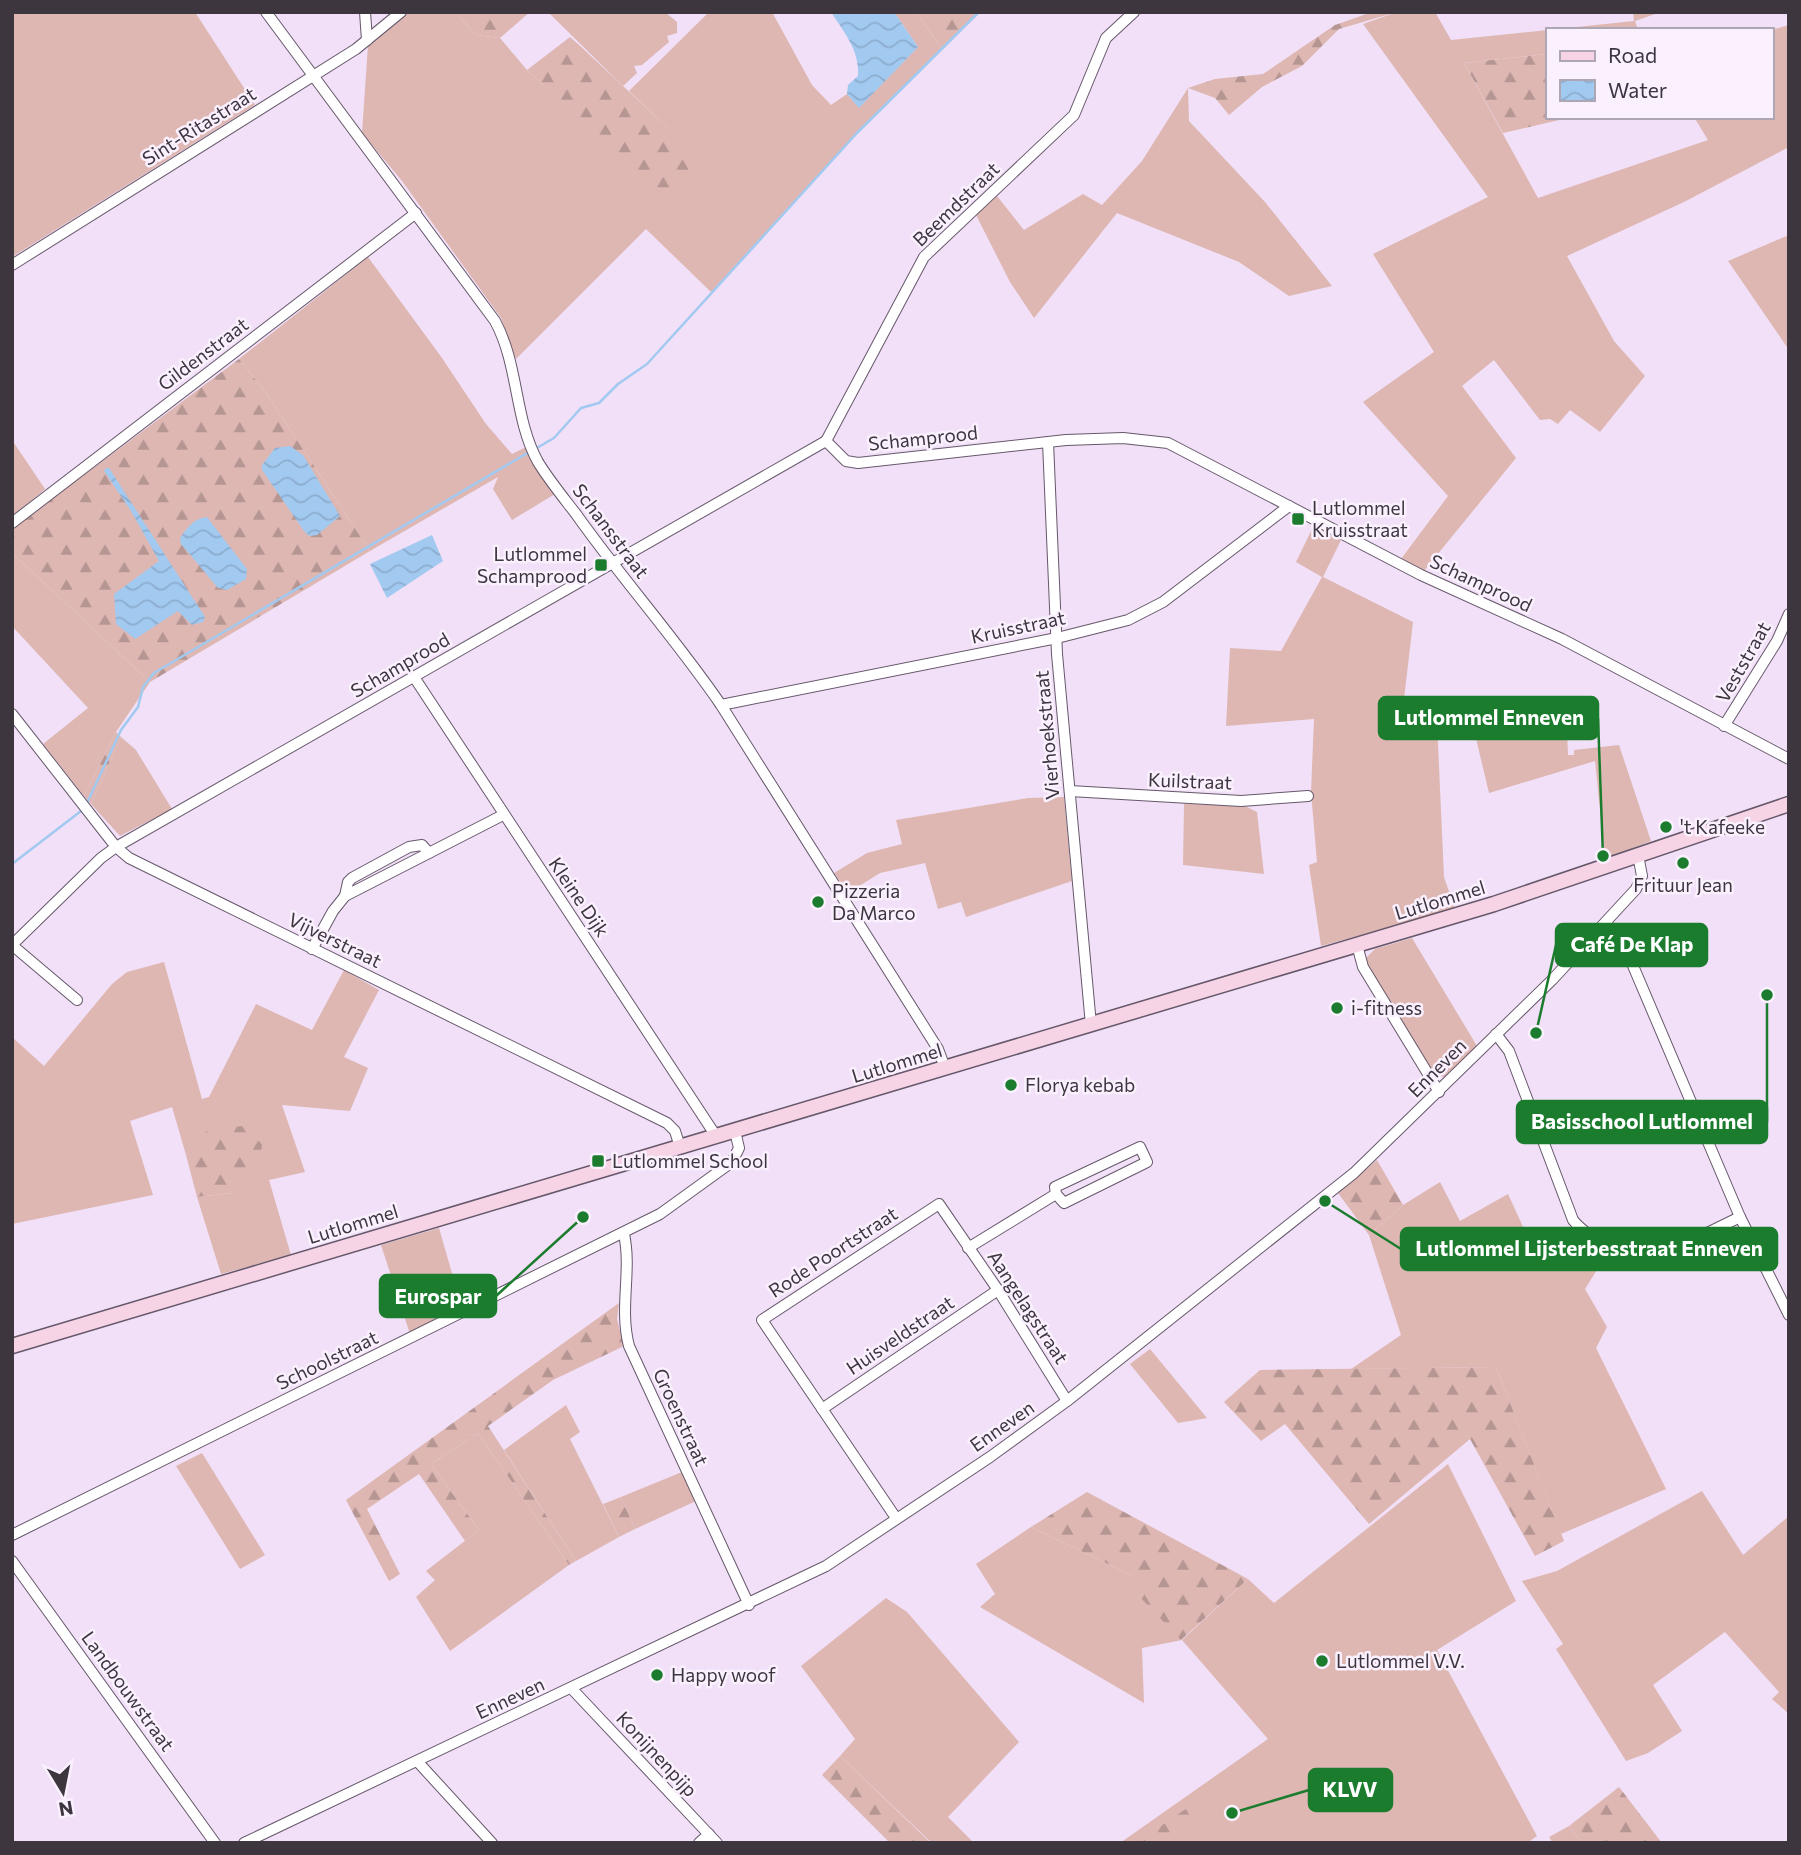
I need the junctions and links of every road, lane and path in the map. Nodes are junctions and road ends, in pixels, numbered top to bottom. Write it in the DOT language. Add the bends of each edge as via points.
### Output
graph roads {
  1 [pos="266,12"];
  2 [pos="365,12"];
  3 [pos="401,12"];
  4 [pos="1134,12"];
  5 [pos="367,40"];
  6 [pos="313,76"];
  7 [pos="416,213"];
  8 [pos="12,265"];
  9 [pos="826,442"];
  10 [pos="1048,442"];
  11 [pos="1289,506"];
  12 [pos="12,523"];
  13 [pos="611,564"];
  14 [pos="1789,614"];
  15 [pos="1057,638"];
  16 [pos="414,677"];
  17 [pos="721,705"];
  18 [pos="12,714"];
  19 [pos="1724,726"];
  20 [pos="1789,759"];
  21 [pos="1070,791"];
  22 [pos="1308,796"];
  23 [pos="1789,804"];
  24 [pos="503,815"];
  25 [pos="116,847"];
  26 [pos="1638,855"];
  27 [pos="1606,922"];
  28 [pos="12,945"];
  29 [pos="1357,945"];
  30 [pos="312,949"];
  31 [pos="77,1000"];
  32 [pos="1091,1025"];
  33 [pos="1496,1034"];
  34 [pos="945,1068"];
  35 [pos="1439,1092"];
  36 [pos="735,1131"];
  37 [pos="716,1136"];
  38 [pos="680,1147"];
  39 [pos="1055,1194"];
  40 [pos="1740,1217"];
  41 [pos="624,1234"];
  42 [pos="968,1248"];
  43 [pos="998,1290"];
  44 [pos="1789,1315"];
  45 [pos="12,1346"];
  46 [pos="1067,1401"];
  47 [pos="822,1409"];
  48 [pos="896,1518"];
  49 [pos="12,1535"];
  50 [pos="12,1560"];
  51 [pos="750,1605"];
  52 [pos="572,1689"];
  53 [pos="417,1761"];
  54 [pos="709,1834"];
  55 [pos="215,1843"];
  56 [pos="244,1843"];
  57 [pos="492,1843"];
  58 [pos="699,1843"];
  59 [pos="717,1843"];
  1 -- 6 [label="street, Schansstraat"];
  2 -- 5 [label="street"];
  3 -- 5 [label="street, Sint-Ritastraat"];
  4 -- 9 [label="street, Beemdstraat" via="1106,38 1070,120 923,257"];
  5 -- 6 [label="street, Sint-Ritastraat"];
  6 -- 7 [label="street, Schansstraat"];
  6 -- 8 [label="street, Sint-Ritastraat"];
  7 -- 12 [label="street, Gildenstraat"];
  7 -- 13 [label="street, Schansstraat" via="502,334 532,449"];
  9 -- 10 [label="street, Schamprood" via="846,461 858,463"];
  9 -- 13 [label="street, Schamprood"];
  10 -- 11 [label="street, Schamprood" via="1122,438 1167,443"];
  10 -- 15 [label="street, Vierhoekstraat"];
  11 -- 15 [label="street, Kruisstraat" via="1148,612"];
  11 -- 19 [label="street, Schamprood" via="1421,575 1562,639"];
  13 -- 16 [label="street, Schamprood"];
  13 -- 17 [label="street, Schansstraat"];
  14 -- 19 [label="street, Veststraat"];
  15 -- 17 [label="street, Kruisstraat"];
  15 -- 21 [label="street, Vierhoekstraat"];
  16 -- 24 [label="street, Kleine Dijk"];
  16 -- 25 [label="street, Schamprood"];
  17 -- 34 [label="street, Schansstraat" via="938,1049"];
  18 -- 25 [label="street, Vijverstraat"];
  19 -- 20 [label="street, Schamprood"];
  21 -- 22 [label="street, Kuilstraat" via="1241,801"];
  21 -- 32 [label="street, Vierhoekstraat"];
  23 -- 26 [label="main road, Lutlommel"];
  24 -- 30 [label="street" via="345,896"];
  24 -- 37 [label="street, Kleine Dijk"];
  25 -- 28 [label="street, Schamprood"];
  25 -- 30 [label="street, Vijverstraat" via="129,858"];
  26 -- 27 [label="street, Enneven" via="1640,882"];
  26 -- 29 [label="main road, Lutlommel"];
  27 -- 33 [label="street, Enneven"];
  27 -- 40 [label="street" via="1631,961"];
  28 -- 31 [label="street"];
  29 -- 32 [label="main road, Lutlommel"];
  29 -- 35 [label="street" via="1363,967"];
  30 -- 38 [label="street, Vijverstraat" via="667,1123"];
  32 -- 34 [label="main road, Lutlommel"];
  33 -- 35 [label="street, Enneven"];
  33 -- 40 [label="street" via="1508,1051 1573,1220 1583,1231 1633,1260 1646,1262"];
  34 -- 36 [label="main road, Lutlommel"];
  35 -- 46 [label="street, Enneven" via="1354,1173"];
  36 -- 37 [label="main road, Lutlommel"];
  36 -- 41 [label="street, Schoolstraat" via="739,1148 732,1162"];
  37 -- 38 [label="main road, Lutlommel"];
  38 -- 45 [label="main road, Lutlommel"];
  39 -- 39 [label="street, Aangelagstraat" via="1065,1202 1147,1161 1140,1147 1055,1187"];
  39 -- 42 [label="street, Aangelagstraat"];
  40 -- 44 [label="street"];
  41 -- 49 [label="street, Schoolstraat"];
  41 -- 51 [label="street, Groenstraat" via="623,1324 629,1346"];
  42 -- 43 [label="street, Aangelagstraat"];
  42 -- 47 [label="street, Rode Poortstraat" via="939,1204 762,1320"];
  43 -- 46 [label="street, Aangelagstraat"];
  43 -- 47 [label="street, Huisveldstraat"];
  46 -- 48 [label="street, Enneven"];
  47 -- 48 [label="street, Rode Poortstraat"];
  48 -- 51 [label="street, Enneven" via="826,1566"];
  50 -- 55 [label="street, Landbouwstraat"];
  51 -- 52 [label="street, Enneven"];
  52 -- 53 [label="street, Enneven"];
  52 -- 54 [label="street, Konijnenpijp"];
  53 -- 56 [label="street, Enneven"];
  53 -- 57 [label="street"];
  54 -- 58 [label="street"];
  54 -- 59 [label="street, Konijnenpijp"];
}
